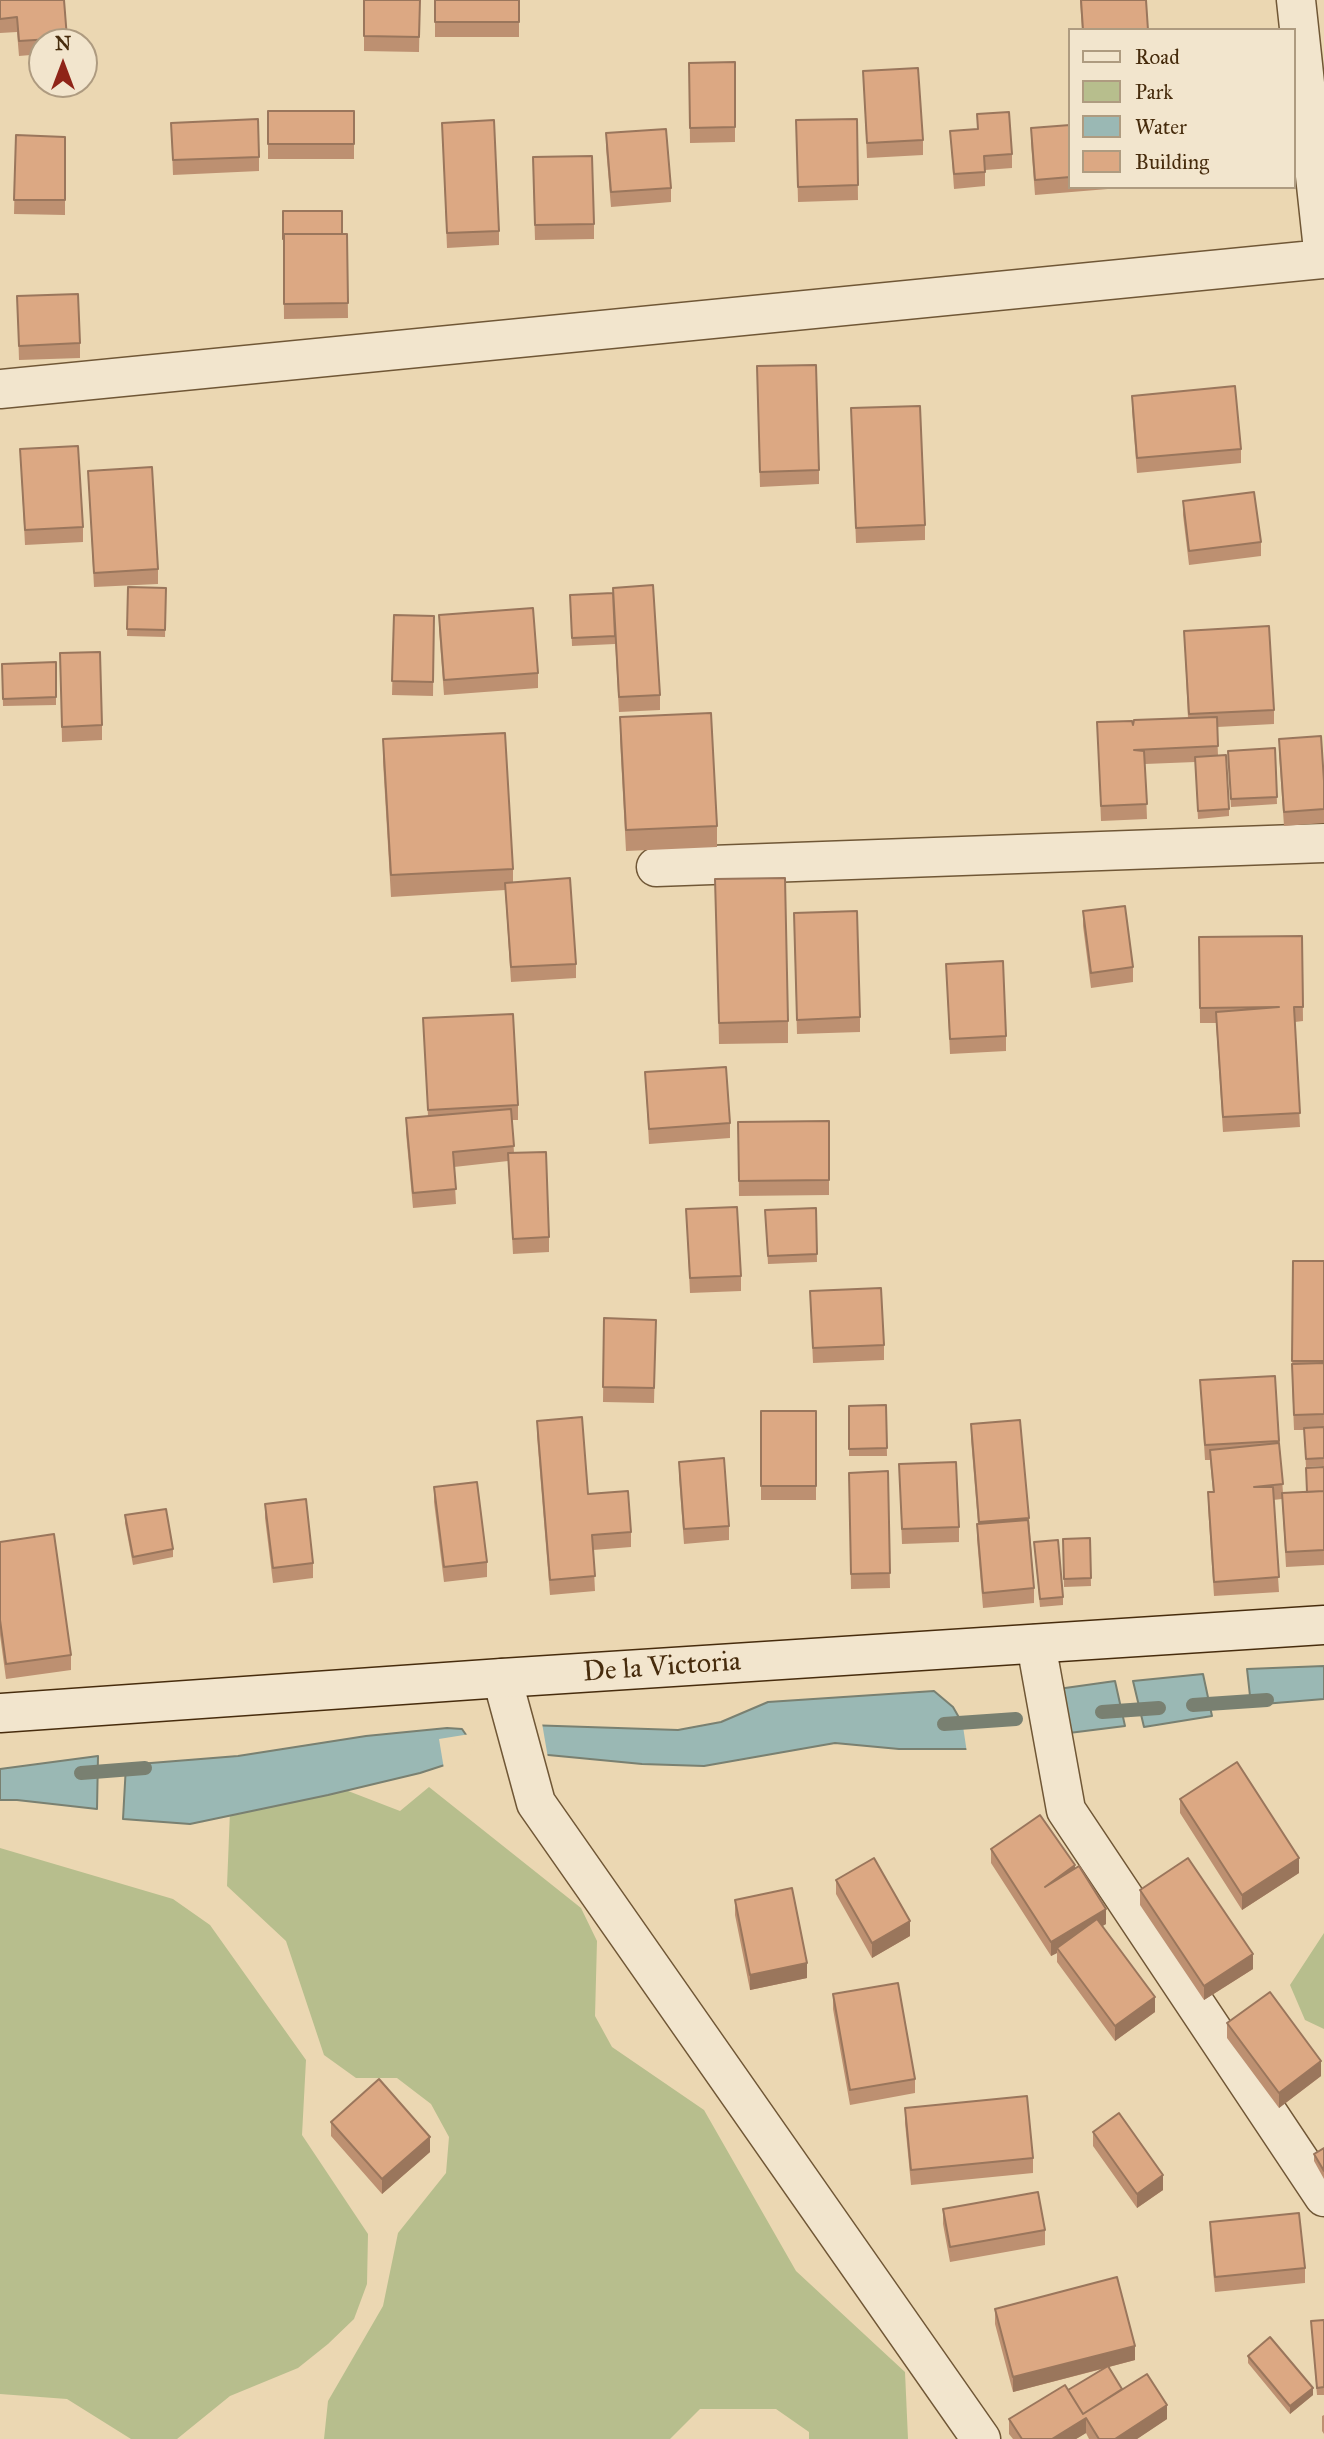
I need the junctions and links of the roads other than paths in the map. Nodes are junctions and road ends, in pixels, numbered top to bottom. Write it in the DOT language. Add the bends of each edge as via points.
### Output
graph roads {
  1 [pos="1296,0"];
  2 [pos="1324,259"];
  3 [pos="0,389"];
  4 [pos="1324,843"];
  5 [pos="656,867"];
  6 [pos="1324,1625"];
  7 [pos="1036,1644"];
  8 [pos="502,1678"];
  9 [pos="0,1713"];
  10 [pos="1324,2197"];
  11 [pos="981,2439"];
  1 -- 2 [label="street"];
  2 -- 3 [label="street"];
  4 -- 5 [label="street"];
  6 -- 7 [label="street, De la Victoria"];
  7 -- 8 [label="street, De la Victoria"];
  7 -- 10 [label="street" via="1066,1810"];
  8 -- 9 [label="street, De la Victoria"];
  8 -- 11 [label="street" via="536,1803"];
}
